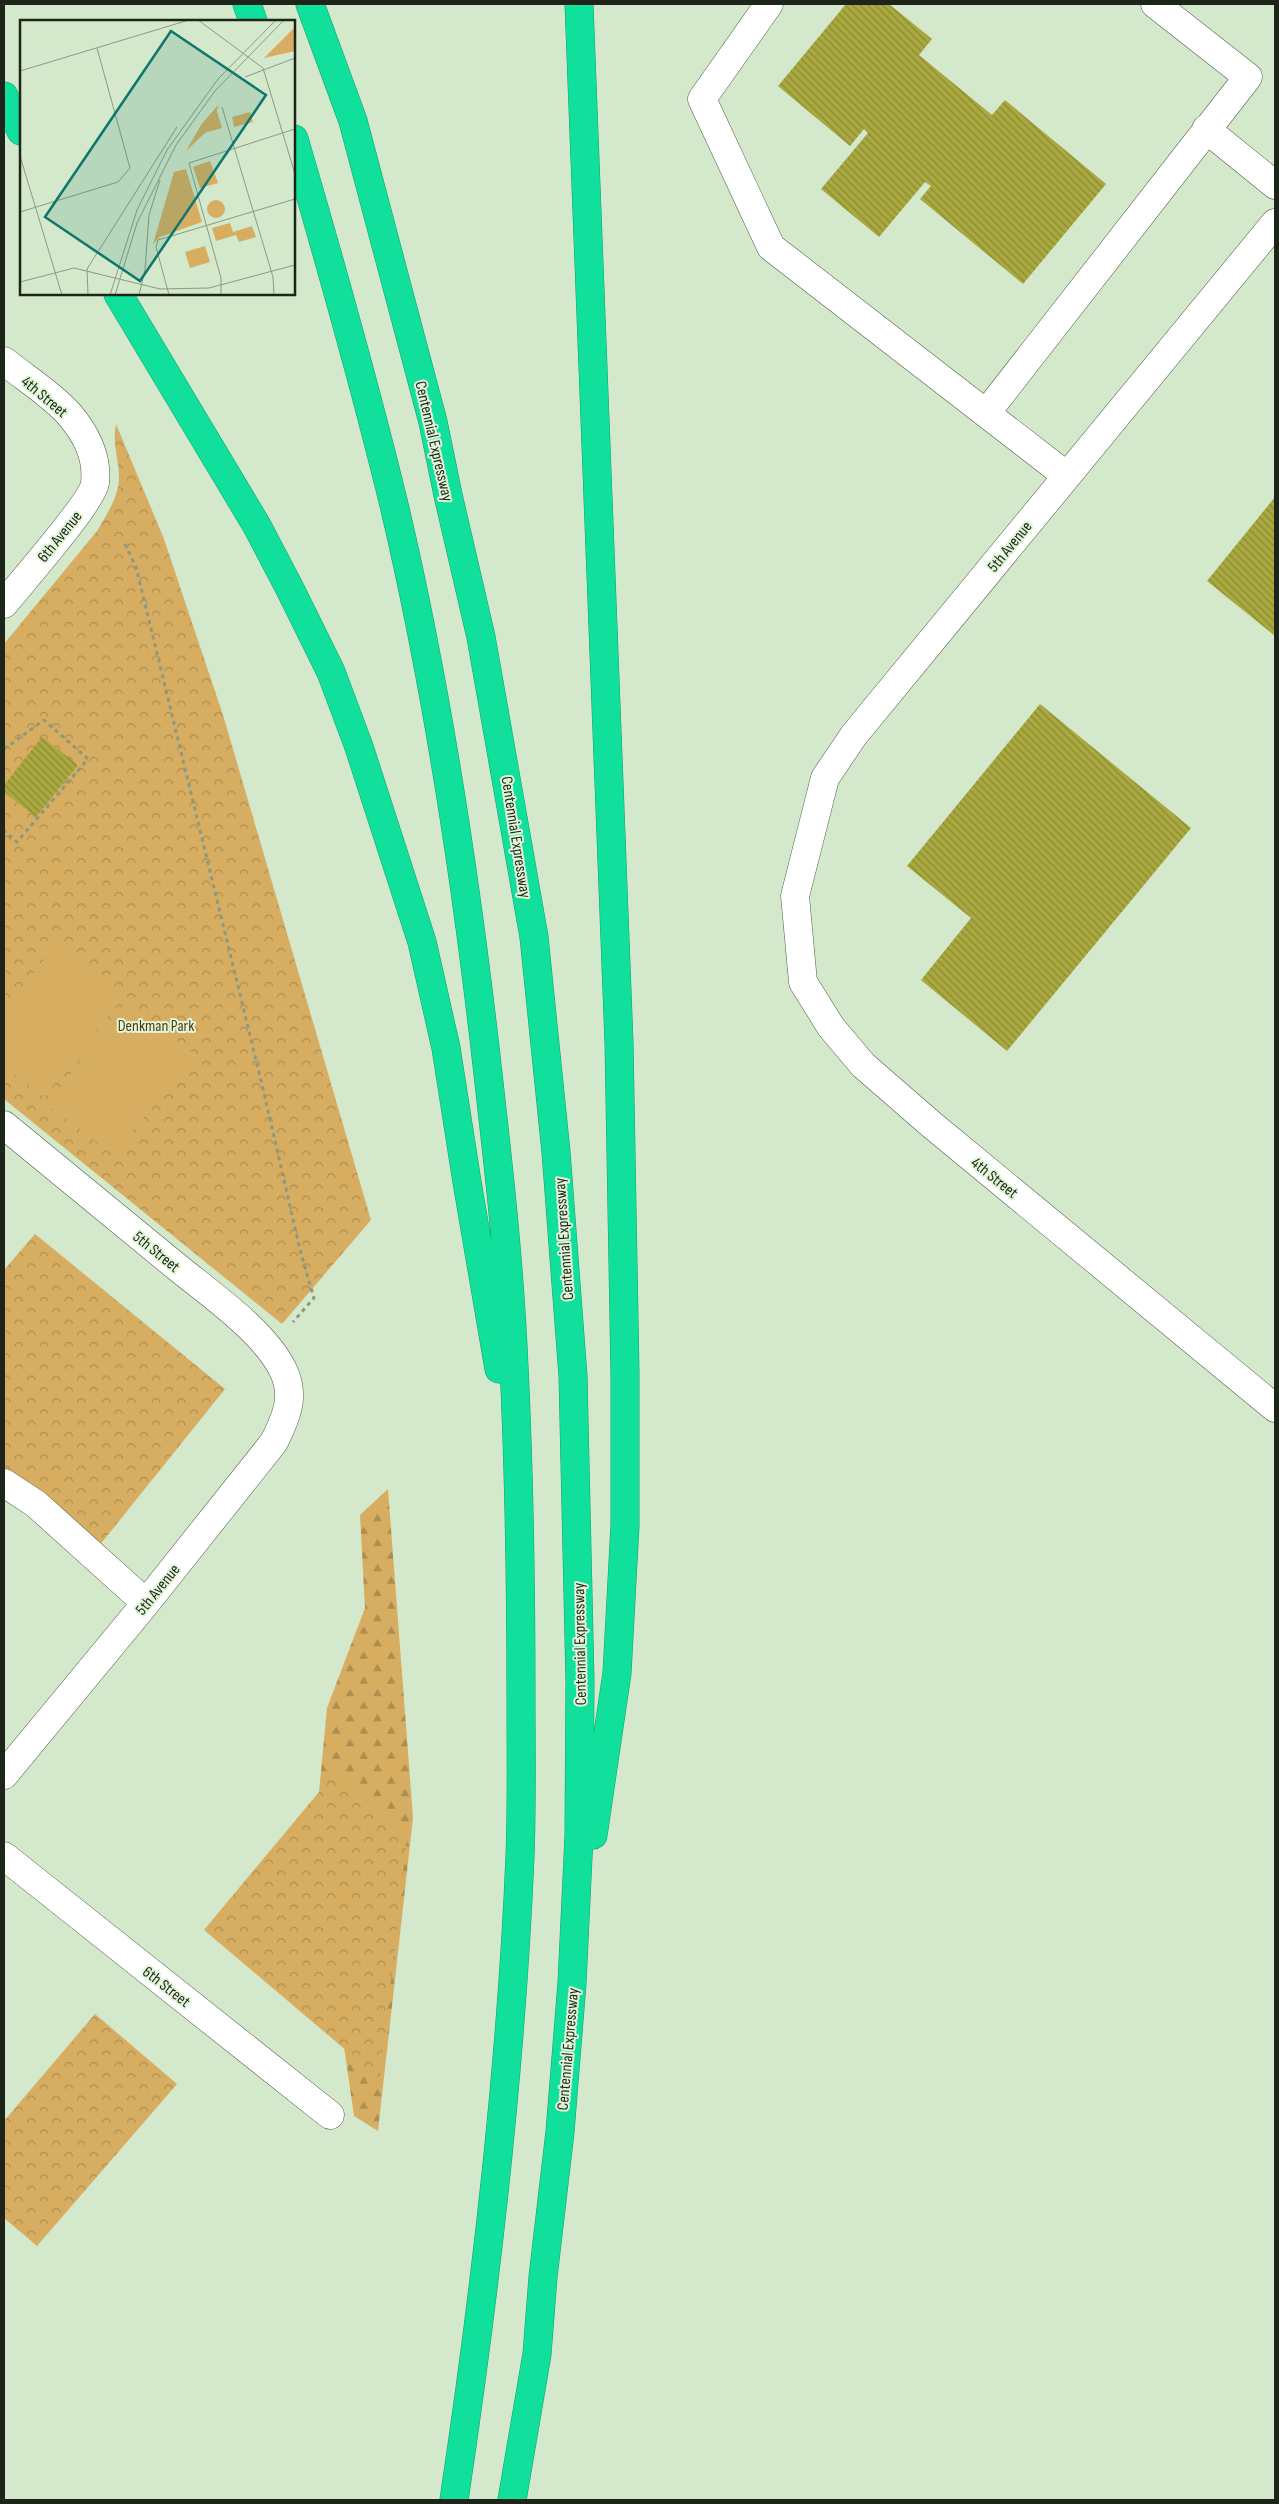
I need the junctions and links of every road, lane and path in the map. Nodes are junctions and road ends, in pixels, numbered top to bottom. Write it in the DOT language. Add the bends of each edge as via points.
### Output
graph roads {
  1 [pos="247,4"];
  2 [pos="310,4"];
  3 [pos="579,4"];
  4 [pos="769,4"];
  5 [pos="1155,4"];
  6 [pos="253,20"];
  7 [pos="4,96"];
  8 [pos="20,129"];
  9 [pos="1206,129"];
  10 [pos="295,142"];
  11 [pos="1275,185"];
  12 [pos="1275,223"];
  13 [pos="119,295"];
  14 [pos="4,361"];
  15 [pos="987,412"];
  16 [pos="95,461"];
  17 [pos="1067,476"];
  18 [pos="125,544"];
  19 [pos="4,604"];
  20 [pos="4,749"];
  21 [pos="4,831"];
  22 [pos="795,896"];
  23 [pos="4,1125"];
  24 [pos="267,1346"];
  25 [pos="290,1393"];
  26 [pos="1275,1408"];
  27 [pos="518,1477"];
  28 [pos="4,1483"];
  29 [pos="146,1603"];
  30 [pos="4,1775"];
  31 [pos="4,1856"];
  32 [pos="572,1983"];
  33 [pos="330,2115"];
  34 [pos="454,2500"];
  35 [pos="512,2500"];
  1 -- 6 [label="highway"];
  2 -- 32 [label="highway, Centennial Expressway" via="353,121 433,422 481,637 534,937 556,1152 573,1376 580,1682 579,1836"];
  3 -- 32 [label="highway" via="619,1043 625,1525 617,1673"];
  4 -- 15 [label="street" via="702,99 771,247"];
  5 -- 9 [label="street" via="1248,76"];
  7 -- 8 [label="highway"];
  9 -- 11 [label="street"];
  9 -- 15 [label="street"];
  10 -- 27 [label="highway" via="341,300 396,512 453,808 499,1174 512,1325"];
  12 -- 17 [label="street, 5th Avenue"];
  13 -- 27 [label="highway" via="257,526 331,672 359,747 422,942 446,1048"];
  14 -- 16 [label="street, 4th Street" via="68,413 90,443"];
  15 -- 17 [label="street"];
  16 -- 19 [label="street, 6th Avenue" via="96,484 85,504"];
  17 -- 22 [label="street, 5th Avenue" via="854,735 825,778"];
  18 -- 24 [label="path" via="136,567 314,1298"];
  20 -- 21 [label="path" via="44,720 88,759 17,842"];
  22 -- 26 [label="street, 4th Street" via="803,982 831,1027 863,1065 932,1126"];
  23 -- 24 [label="street, 5th Street" via="229,1310"];
  24 -- 25 [label="street, 5th Street" via="284,1370"];
  25 -- 29 [label="street, 5th Avenue" via="288,1414 274,1442"];
  27 -- 34 [label="highway" via="521,1840 513,1998 492,2223"];
  28 -- 29 [label="street" via="36,1504"];
  29 -- 30 [label="street, 5th Avenue"];
  31 -- 33 [label="street, 6th Street"];
  32 -- 35 [label="highway, Centennial Expressway" via="537,2354"];
}
